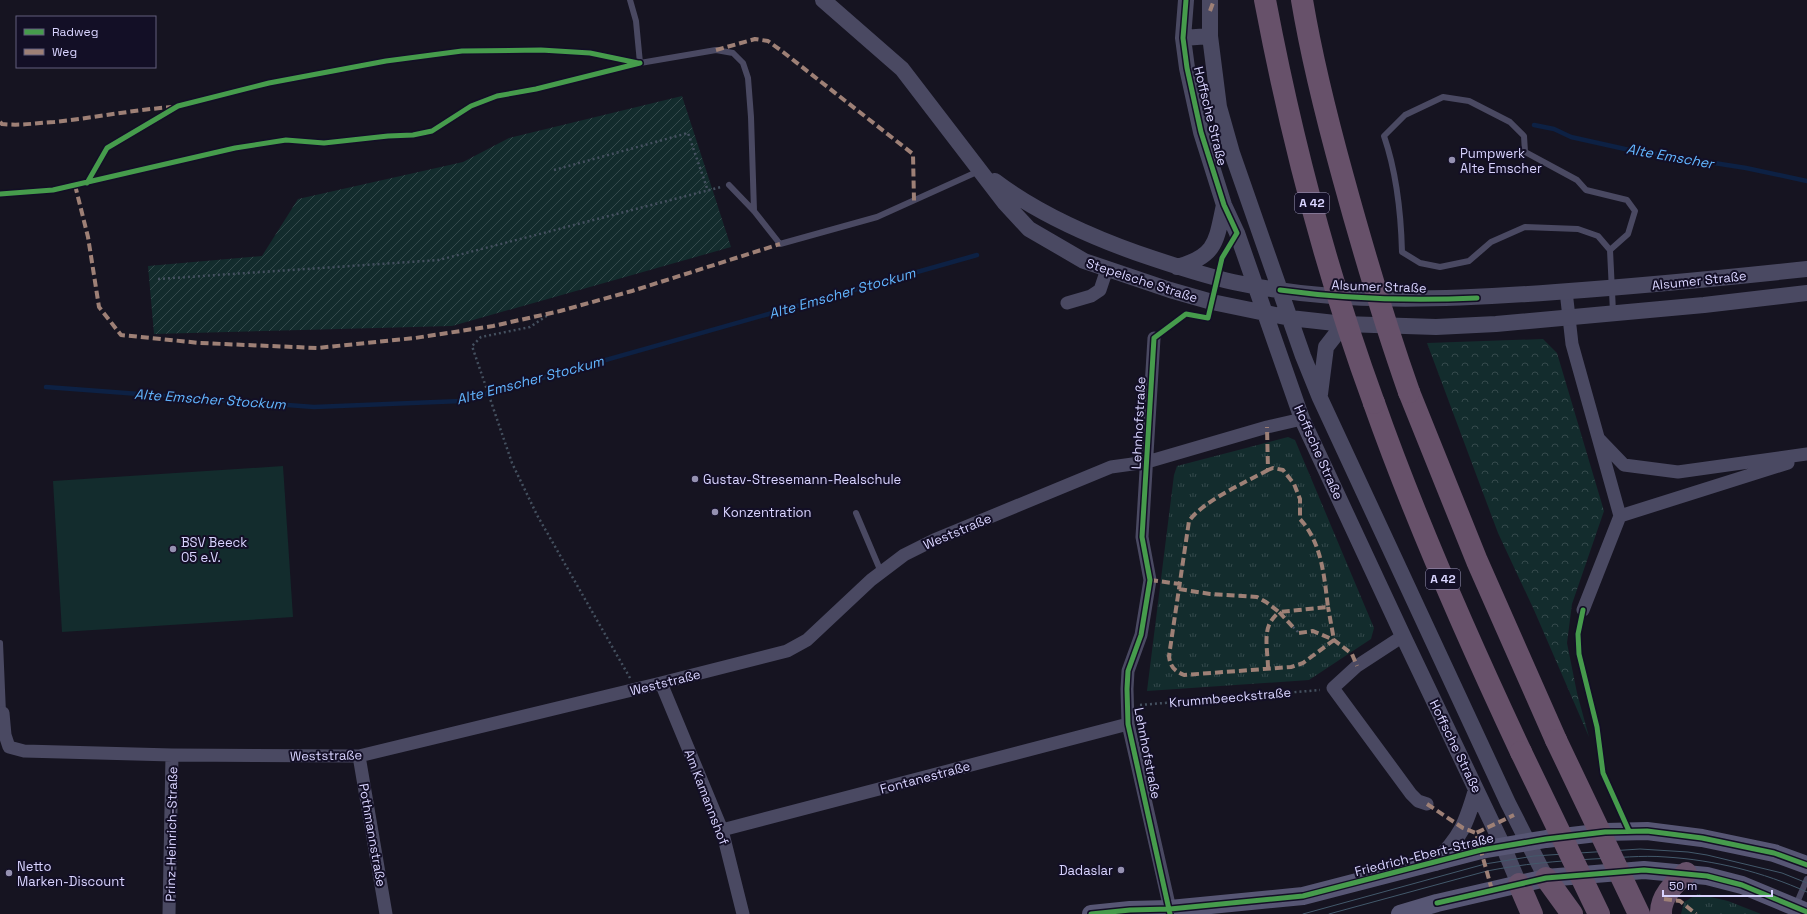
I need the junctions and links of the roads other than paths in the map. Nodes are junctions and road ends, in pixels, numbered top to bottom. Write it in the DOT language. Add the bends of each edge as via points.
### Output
graph roads {
  1 [pos="630,0"];
  2 [pos="823,0"];
  3 [pos="1186,0"];
  4 [pos="1210,0"];
  5 [pos="1265,0"];
  6 [pos="1302,0"];
  7 [pos="1210,36"];
  8 [pos="1183,38"];
  9 [pos="981,171"];
  10 [pos="729,186"];
  11 [pos="1224,204"];
  12 [pos="754,211"];
  13 [pos="1610,250"];
  14 [pos="1177,267"];
  15 [pos="1107,269"];
  16 [pos="1807,269"];
  17 [pos="1256,286"];
  18 [pos="1612,288"];
  19 [pos="1280,290"];
  20 [pos="1566,291"];
  21 [pos="1807,293"];
  22 [pos="1067,303"];
  23 [pos="1613,312"];
  24 [pos="1265,314"];
  25 [pos="1569,317"];
  26 [pos="1290,318"];
  27 [pos="1344,324"];
  28 [pos="1154,338"];
  29 [pos="1320,398"];
  30 [pos="1302,419"];
  31 [pos="1598,438"];
  32 [pos="1807,454"];
  33 [pos="1807,458"];
  34 [pos="1147,462"];
  35 [pos="856,513"];
  36 [pos="1620,516"];
  37 [pos="881,572"];
  38 [pos="1583,610"];
  39 [pos="1403,636"];
  40 [pos="0,643"];
  41 [pos="661,683"];
  42 [pos="3,713"];
  43 [pos="1128,724"];
  44 [pos="172,755"];
  45 [pos="359,756"];
  46 [pos="1476,790"];
  47 [pos="1427,804"];
  48 [pos="722,830"];
  49 [pos="1528,842"];
  50 [pos="1504,846"];
  51 [pos="1435,863"];
  52 [pos="1807,865"];
  53 [pos="1686,873"];
  54 [pos="1546,878"];
  55 [pos="1807,879"];
  56 [pos="1519,884"];
  57 [pos="1801,909"];
  58 [pos="1172,912"];
  59 [pos="169,914"];
  60 [pos="386,914"];
  61 [pos="743,914"];
  62 [pos="1091,914"];
  63 [pos="1400,914"];
  64 [pos="1532,914"];
  65 [pos="1572,914"];
  66 [pos="1599,914"];
  67 [pos="1639,914"];
  68 [pos="1661,914"];
  1 -- 12 [label="lane" via="636,21 640,63 716,50 733,53 743,63 748,78 751,117"];
  2 -- 9 [label="street, Stepelsche Straße" via="902,69"];
  3 -- 8 [label="street, Hoffsche Straße"];
  4 -- 7 [label="street, Hoffsche Straße"];
  5 -- 66 [label="highway, A 42, bridge" via="1280,75 1320,236 1355,350 1397,468 1443,579 1521,752"];
  6 -- 67 [label="highway, A 42, bridge" via="1326,114 1357,228 1409,392 1477,561 1556,740"];
  7 -- 8 [label="street"];
  7 -- 19 [label="street, Hoffsche Straße" via="1219,107"];
  8 -- 11 [label="street, Hoffsche Straße" via="1201,132"];
  9 -- 12 [label="lane" via="877,217 780,244"];
  9 -- 14 [label="street, Stepelsche Straße" via="1011,194 1100,240"];
  9 -- 15 [label="street, Stepelsche Straße" via="1004,202 1029,229 1084,261"];
  10 -- 12 [label="lane"];
  11 -- 14 [label="street" via="1215,242 1206,255"];
  11 -- 17 [label="street, Hoffsche Straße"];
  13 -- 13 [label="lane" via="1628,234 1635,211 1627,200 1586,190 1577,180 1525,152 1524,136 1510,122 1469,101 1443,97 1405,115 1384,136 1399,198 1402,252 1420,262 1440,267 1469,260 1491,242 1525,227 1578,229 1598,236"];
  13 -- 18 [label="lane"];
  14 -- 17 [label="street, Stepelsche Straße"];
  15 -- 22 [label="street" via="1100,290 1091,296"];
  15 -- 24 [label="street, Stepelsche Straße" via="1177,292"];
  16 -- 18 [label="street, Alsumer Straße"];
  17 -- 19 [label="street, Stepelsche Straße"];
  17 -- 24 [label="street, Hoffsche Straße"];
  18 -- 20 [label="street, Alsumer Straße"];
  18 -- 23 [label="lane"];
  19 -- 20 [label="street, Alsumer Straße" via="1327,296 1436,300"];
  19 -- 26 [label="street, Hoffsche Straße"];
  20 -- 25 [label="street"];
  21 -- 23 [label="street, Alsumer Straße"];
  23 -- 25 [label="street, Alsumer Straße"];
  24 -- 26 [label="street, Stepelsche Straße"];
  24 -- 30 [label="street, Hoffsche Straße"];
  25 -- 27 [label="street, Alsumer Straße" via="1496,324 1436,326"];
  25 -- 31 [label="street" via="1572,344"];
  26 -- 27 [label="street, Alsumer Straße"];
  26 -- 29 [label="street, Hoffsche Straße"];
  27 -- 29 [label="street" via="1326,348"];
  28 -- 34 [label="street, Lehnhofstraße"];
  29 -- 49 [label="street, Hoffsche Straße"];
  30 -- 34 [label="street, Weststraße"];
  30 -- 39 [label="street, Hoffsche Straße"];
  31 -- 32 [label="street" via="1624,465 1678,472"];
  31 -- 36 [label="street"];
  33 -- 36 [label="street"];
  34 -- 37 [label="street, Weststraße" via="1111,467 978,522 904,555"];
  34 -- 43 [label="street, Lehnhofstraße" via="1142,536 1150,580 1141,635 1128,670"];
  35 -- 37 [label="lane"];
  36 -- 38 [label="street"];
  37 -- 41 [label="street, Weststraße" via="807,640 787,651"];
  39 -- 46 [label="street, Hoffsche Straße"];
  39 -- 47 [label="street" via="1357,666 1333,688 1411,794 1418,801"];
  40 -- 42 [label="lane"];
  41 -- 45 [label="street, Weststraße"];
  41 -- 48 [label="street, Am Kamannshof"];
  42 -- 44 [label="street, Weststraße" via="10,747 24,751"];
  43 -- 48 [label="street, Fontanestraße"];
  43 -- 58 [label="street, Lehnhofstraße"];
  44 -- 45 [label="street, Weststraße"];
  44 -- 59 [label="street, Prinz-Heinrich-Straße"];
  45 -- 60 [label="street, Pothmannstraße"];
  46 -- 50 [label="street, Hoffsche Straße"];
  46 -- 51 [label="street" via="1463,828 1452,846"];
  48 -- 61 [label="street, Am Kamannshof"];
  49 -- 50 [label="main road, Friedrich-Ebert-Straße"];
  49 -- 52 [label="main road, Friedrich-Ebert-Straße" via="1605,832 1647,831 1730,842 1774,853"];
  49 -- 54 [label="street, Hoffsche Straße"];
  50 -- 51 [label="main road, Friedrich-Ebert-Straße"];
  50 -- 56 [label="street, Hoffsche Straße"];
  51 -- 58 [label="main road, Friedrich-Ebert-Straße" via="1303,896"];
  53 -- 54 [label="main road" via="1644,870"];
  53 -- 57 [label="main road" via="1742,885"];
  53 -- 68 [label="highway" via="1664,899"];
  54 -- 56 [label="main road"];
  54 -- 65 [label="highway"];
  55 -- 57 [label="lane"];
  56 -- 63 [label="main road"];
  56 -- 64 [label="highway"];
  58 -- 62 [label="main road, Friedrich-Ebert-Straße" via="1130,910"];
}
